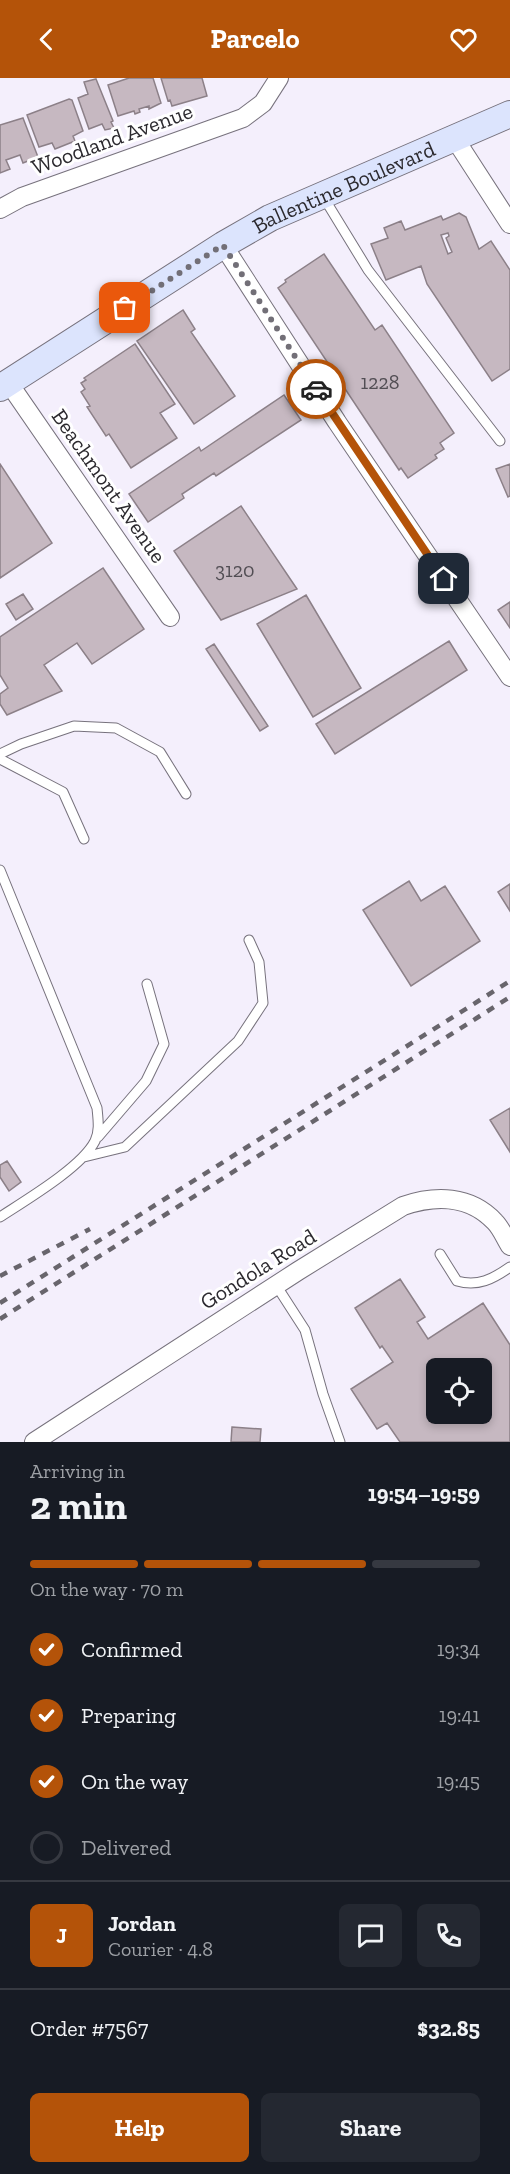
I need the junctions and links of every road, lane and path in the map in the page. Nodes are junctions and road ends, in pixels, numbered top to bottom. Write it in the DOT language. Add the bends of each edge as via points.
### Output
graph roads {
  1 [pos="279,78"];
  2 [pos="510,114"];
  3 [pos="455,139"];
  4 [pos="323,196"];
  5 [pos="0,209"];
  6 [pos="510,224"];
  7 [pos="223,245"];
  8 [pos="4,385"];
  9 [pos="500,441"];
  10 [pos="170,617"];
  11 [pos="510,677"];
  12 [pos="0,754"];
  13 [pos="0,759"];
  14 [pos="186,794"];
  15 [pos="84,839"];
  16 [pos="0,870"];
  17 [pos="249,940"];
  18 [pos="147,984"];
  19 [pos="96,1139"];
  20 [pos="84,1157"];
  21 [pos="0,1217"];
  22 [pos="510,1245"];
  23 [pos="440,1254"];
  24 [pos="510,1267"];
  25 [pos="276,1286"];
  26 [pos="34,1442"];
  27 [pos="340,1442"];
  1 -- 5 [label="street, Woodland Avenue" via="263,103 243,118 22,197"];
  2 -- 3 [label="main road, Ballentine Boulevard"];
  3 -- 4 [label="main road, Ballentine Boulevard"];
  3 -- 6 [label="street"];
  4 -- 7 [label="main road, Ballentine Boulevard" via="270,218"];
  4 -- 9 [label="lane" via="368,270"];
  7 -- 8 [label="main road, Ballentine Boulevard"];
  7 -- 11 [label="street"];
  8 -- 10 [label="street, Beachmont Avenue"];
  12 -- 14 [label="lane" via="74,726 116,728 160,752"];
  13 -- 15 [label="lane" via="63,792"];
  16 -- 19 [label="lane" via="97,1108"];
  17 -- 20 [label="lane" via="259,962 263,1003 238,1041 125,1147"];
  18 -- 19 [label="lane" via="164,1044 146,1081"];
  19 -- 20 [label="lane"];
  20 -- 21 [label="lane"];
  22 -- 25 [label="street, Gondola Road" via="495,1222 476,1207 449,1199 422,1200 403,1206"];
  23 -- 24 [label="lane" via="457,1281 468,1284 489,1281"];
  25 -- 26 [label="street, Gondola Road"];
  25 -- 27 [label="lane" via="305,1330"];
}
